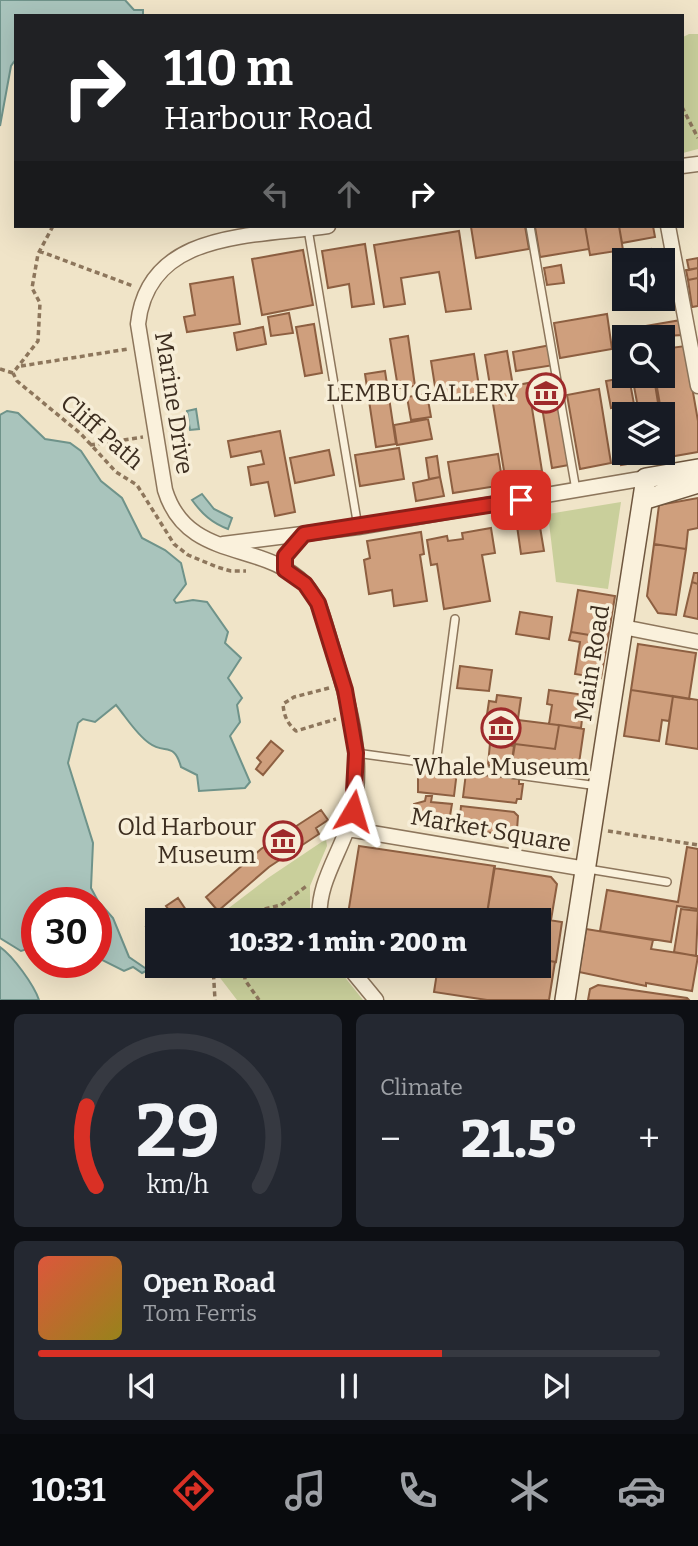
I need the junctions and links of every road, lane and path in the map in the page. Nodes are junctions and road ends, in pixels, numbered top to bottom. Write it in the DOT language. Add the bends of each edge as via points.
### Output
graph roads {
  1 [pos="684,111"];
  2 [pos="698,138"];
  3 [pos="52,228"];
  4 [pos="315,228"];
  5 [pos="530,228"];
  6 [pos="668,228"];
  7 [pos="308,229"];
  8 [pos="40,251"];
  9 [pos="145,291"];
  10 [pos="140,347"];
  11 [pos="20,366"];
  12 [pos="0,369"];
  13 [pos="13,373"];
  14 [pos="698,386"];
  15 [pos="155,435"];
  16 [pos="89,445"];
  17 [pos="698,469"];
  18 [pos="646,478"];
  19 [pos="698,483"];
  20 [pos="576,491"];
  21 [pos="643,500"];
  22 [pos="358,527"];
  23 [pos="304,534"];
  24 [pos="218,544"];
  25 [pos="258,570"];
  26 [pos="285,570"];
  27 [pos="455,619"];
  28 [pos="623,627"];
  29 [pos="698,642"];
  30 [pos="334,697"];
  31 [pos="337,708"];
  32 [pos="340,718"];
  33 [pos="342,729"];
  34 [pos="356,753"];
  35 [pos="436,764"];
  36 [pos="598,786"];
  37 [pos="348,829"];
  38 [pos="591,832"];
  39 [pos="698,845"];
  40 [pos="586,869"];
  41 [pos="667,882"];
  42 [pos="313,883"];
  43 [pos="268,908"];
  44 [pos="321,908"];
  45 [pos="214,978"];
  46 [pos="245,978"];
  47 [pos="358,978"];
  48 [pos="215,1000"];
  49 [pos="259,1000"];
  50 [pos="376,1000"];
  51 [pos="565,1000"];
  1 -- 2 [label="path"];
  3 -- 8 [label="path"];
  4 -- 7 [label="street, Marine Drive"];
  5 -- 20 [label="lane"];
  6 -- 14 [label="street"];
  7 -- 9 [label="street, Marine Drive" via="186,251 164,265"];
  7 -- 22 [label="lane"];
  8 -- 9 [label="path"];
  8 -- 11 [label="path" via="32,288 40,303 38,341"];
  9 -- 10 [label="street, Marine Drive" via="138,324"];
  10 -- 11 [label="path"];
  10 -- 15 [label="street, Marine Drive"];
  11 -- 13 [label="path"];
  12 -- 13 [label="path"];
  13 -- 16 [label="path, Cliff Path"];
  15 -- 16 [label="path"];
  15 -- 24 [label="street, Marine Drive" via="171,506 193,532"];
  16 -- 25 [label="path, Cliff Path" via="137,485 168,536 188,555 231,572"];
  17 -- 18 [label="main road"];
  18 -- 20 [label="street"];
  18 -- 21 [label="main road, Main Road"];
  19 -- 21 [label="main road"];
  20 -- 22 [label="street"];
  21 -- 28 [label="main road, Main Road"];
  22 -- 23 [label="street"];
  23 -- 24 [label="street"];
  23 -- 26 [label="street" via="285,556"];
  24 -- 26 [label="street, Marine Drive"];
  26 -- 34 [label="street, Marine Drive" via="305,584 322,613 350,712"];
  27 -- 35 [label="lane"];
  28 -- 29 [label="street"];
  28 -- 36 [label="main road, Main Road"];
  30 -- 32 [label="path" via="331,687 294,697 283,704 284,713 296,731"];
  31 -- 32 [label="path"];
  32 -- 33 [label="path"];
  34 -- 35 [label="lane"];
  34 -- 37 [label="street, Marine Drive" via="356,794"];
  35 -- 36 [label="lane"];
  36 -- 38 [label="main road, Main Road"];
  37 -- 40 [label="street, Market Square"];
  37 -- 44 [label="street, Marine Drive" via="322,890"];
  38 -- 39 [label="path" via="607,835 608,830"];
  38 -- 40 [label="main road, Main Road"];
  40 -- 41 [label="lane"];
  40 -- 51 [label="main road, Main Road"];
  42 -- 43 [label="path" via="281,905"];
  45 -- 48 [label="path"];
  46 -- 49 [label="path"];
  47 -- 50 [label="street"];
}
